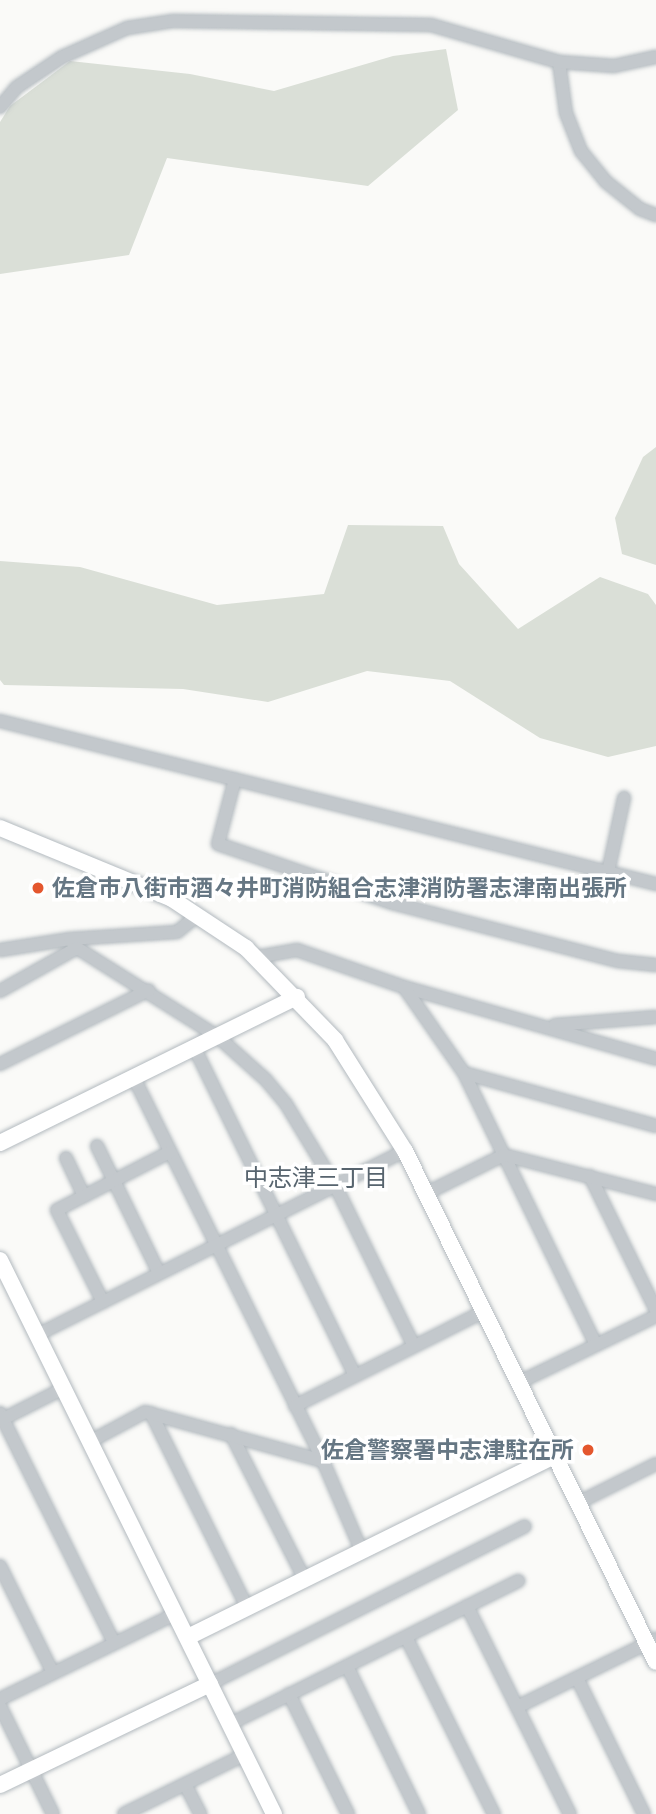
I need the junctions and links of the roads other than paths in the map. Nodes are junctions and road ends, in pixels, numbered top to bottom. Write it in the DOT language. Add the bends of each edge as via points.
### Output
graph roads {
  1 [pos="656,57"];
  2 [pos="559,62"];
  3 [pos="0,107"];
  4 [pos="656,215"];
  5 [pos="0,721"];
  6 [pos="235,779"];
  7 [pos="624,798"];
  8 [pos="0,828"];
  9 [pos="608,872"];
  10 [pos="656,884"];
  11 [pos="197,916"];
  12 [pos="73,943"];
  13 [pos="0,950"];
  14 [pos="257,957"];
  15 [pos="656,965"];
  16 [pos="404,987"];
  17 [pos="149,990"];
  18 [pos="0,991"];
  19 [pos="297,997"];
  20 [pos="656,1017"];
  21 [pos="546,1026"];
  22 [pos="218,1036"];
  23 [pos="194,1047"];
  24 [pos="656,1059"];
  25 [pos="0,1064"];
  26 [pos="464,1073"];
  27 [pos="134,1078"];
  28 [pos="656,1126"];
  29 [pos="0,1143"];
  30 [pos="97,1146"];
  31 [pos="405,1151"];
  32 [pos="170,1152"];
  33 [pos="504,1155"];
  34 [pos="66,1158"];
  35 [pos="590,1176"];
  36 [pos="115,1180"];
  37 [pos="335,1185"];
  38 [pos="427,1194"];
  39 [pos="656,1194"];
  40 [pos="84,1196"];
  41 [pos="276,1214"];
  42 [pos="215,1244"];
  43 [pos="0,1260"];
  44 [pos="159,1273"];
  45 [pos="6,1282"];
  46 [pos="103,1302"];
  47 [pos="656,1310"];
  48 [pos="485,1311"];
  49 [pos="656,1316"];
  50 [pos="37,1335"];
  51 [pos="596,1345"];
  52 [pos="414,1346"];
  53 [pos="355,1376"];
  54 [pos="520,1382"];
  55 [pos="64,1388"];
  56 [pos="295,1406"];
  57 [pos="151,1413"];
  58 [pos="1,1416"];
  59 [pos="231,1434"];
  60 [pos="91,1441"];
  61 [pos="557,1455"];
  62 [pos="323,1461"];
  63 [pos="656,1464"];
  64 [pos="580,1502"];
  65 [pos="525,1526"];
  66 [pos="362,1552"];
  67 [pos="0,1566"];
  68 [pos="304,1580"];
  69 [pos="518,1581"];
  70 [pos="467,1606"];
  71 [pos="247,1607"];
  72 [pos="175,1614"];
  73 [pos="188,1637"];
  74 [pos="405,1637"];
  75 [pos="651,1641"];
  76 [pos="114,1643"];
  77 [pos="656,1662"];
  78 [pos="347,1665"];
  79 [pos="53,1673"];
  80 [pos="577,1678"];
  81 [pos="210,1684"];
  82 [pos="289,1694"];
  83 [pos="0,1699"];
  84 [pos="0,1706"];
  85 [pos="517,1707"];
  86 [pos="230,1724"];
  87 [pos="244,1755"];
  88 [pos="31,1769"];
  89 [pos="185,1784"];
  90 [pos="0,1785"];
  91 [pos="53,1814"];
  92 [pos="124,1814"];
  93 [pos="200,1814"];
  94 [pos="274,1814"];
  95 [pos="348,1814"];
  96 [pos="419,1814"];
  97 [pos="494,1814"];
  98 [pos="570,1814"];
  99 [pos="644,1814"];
  1 -- 2 [label="street" via="614,66"];
  2 -- 3 [label="street" via="431,25 173,20 127,28 62,57 17,87"];
  2 -- 4 [label="street" via="566,113 581,151 605,181 640,209"];
  5 -- 6 [label="street"];
  6 -- 9 [label="street"];
  6 -- 15 [label="street" via="218,844 391,903 618,961"];
  7 -- 9 [label="street"];
  8 -- 11 [label="street" via="172,899"];
  9 -- 10 [label="street"];
  11 -- 12 [label="street" via="177,932"];
  11 -- 14 [label="street"];
  12 -- 13 [label="street"];
  12 -- 17 [label="street"];
  12 -- 18 [label="street"];
  14 -- 16 [label="street" via="297,950"];
  14 -- 19 [label="street"];
  16 -- 21 [label="street"];
  16 -- 26 [label="street"];
  17 -- 22 [label="street"];
  17 -- 25 [label="street"];
  19 -- 22 [label="street"];
  19 -- 31 [label="street" via="351,1061"];
  20 -- 21 [label="street"];
  21 -- 24 [label="street"];
  22 -- 23 [label="street"];
  22 -- 37 [label="street" via="286,1104"];
  23 -- 27 [label="street"];
  23 -- 41 [label="street"];
  26 -- 28 [label="street"];
  26 -- 33 [label="street"];
  27 -- 29 [label="street"];
  27 -- 32 [label="street"];
  30 -- 36 [label="street"];
  31 -- 37 [label="street"];
  31 -- 38 [label="street"];
  32 -- 36 [label="street"];
  32 -- 42 [label="street"];
  33 -- 35 [label="street"];
  33 -- 38 [label="street"];
  33 -- 51 [label="street"];
  34 -- 40 [label="street"];
  35 -- 39 [label="street"];
  35 -- 47 [label="street"];
  36 -- 40 [label="street"];
  36 -- 44 [label="street"];
  37 -- 41 [label="street"];
  37 -- 52 [label="street"];
  38 -- 48 [label="street"];
  40 -- 46 [label="street" via="57,1210"];
  41 -- 42 [label="street"];
  41 -- 53 [label="street"];
  42 -- 44 [label="street"];
  42 -- 56 [label="street"];
  43 -- 45 [label="street"];
  44 -- 46 [label="street"];
  45 -- 50 [label="street"];
  46 -- 50 [label="street"];
  48 -- 52 [label="street"];
  48 -- 54 [label="street"];
  49 -- 51 [label="street"];
  50 -- 55 [label="street"];
  51 -- 54 [label="street"];
  52 -- 53 [label="street"];
  53 -- 56 [label="street"];
  54 -- 61 [label="street"];
  55 -- 58 [label="street"];
  55 -- 60 [label="street"];
  56 -- 62 [label="street"];
  57 -- 59 [label="street"];
  57 -- 60 [label="street"];
  57 -- 71 [label="street"];
  58 -- 76 [label="street"];
  59 -- 62 [label="street"];
  59 -- 68 [label="street"];
  60 -- 72 [label="street"];
  61 -- 64 [label="street"];
  61 -- 66 [label="street"];
  62 -- 66 [label="street"];
  63 -- 64 [label="street"];
  64 -- 75 [label="street"];
  65 -- 81 [label="street"];
  66 -- 68 [label="street"];
  67 -- 79 [label="street"];
  68 -- 71 [label="street"];
  69 -- 70 [label="street"];
  70 -- 74 [label="street"];
  70 -- 85 [label="street"];
  71 -- 73 [label="street"];
  72 -- 73 [label="street"];
  72 -- 76 [label="street"];
  73 -- 81 [label="street"];
  74 -- 78 [label="street"];
  74 -- 97 [label="street"];
  75 -- 77 [label="street"];
  75 -- 80 [label="street"];
  76 -- 79 [label="street"];
  78 -- 82 [label="street"];
  78 -- 96 [label="street"];
  79 -- 83 [label="street"];
  80 -- 85 [label="street"];
  80 -- 99 [label="street"];
  81 -- 86 [label="street"];
  81 -- 88 [label="street"];
  82 -- 86 [label="street"];
  82 -- 95 [label="street"];
  84 -- 88 [label="street"];
  85 -- 98 [label="street"];
  86 -- 87 [label="street"];
  87 -- 89 [label="street"];
  87 -- 94 [label="street"];
  88 -- 90 [label="street"];
  88 -- 91 [label="street"];
  89 -- 92 [label="street"];
  89 -- 93 [label="street"];
}
